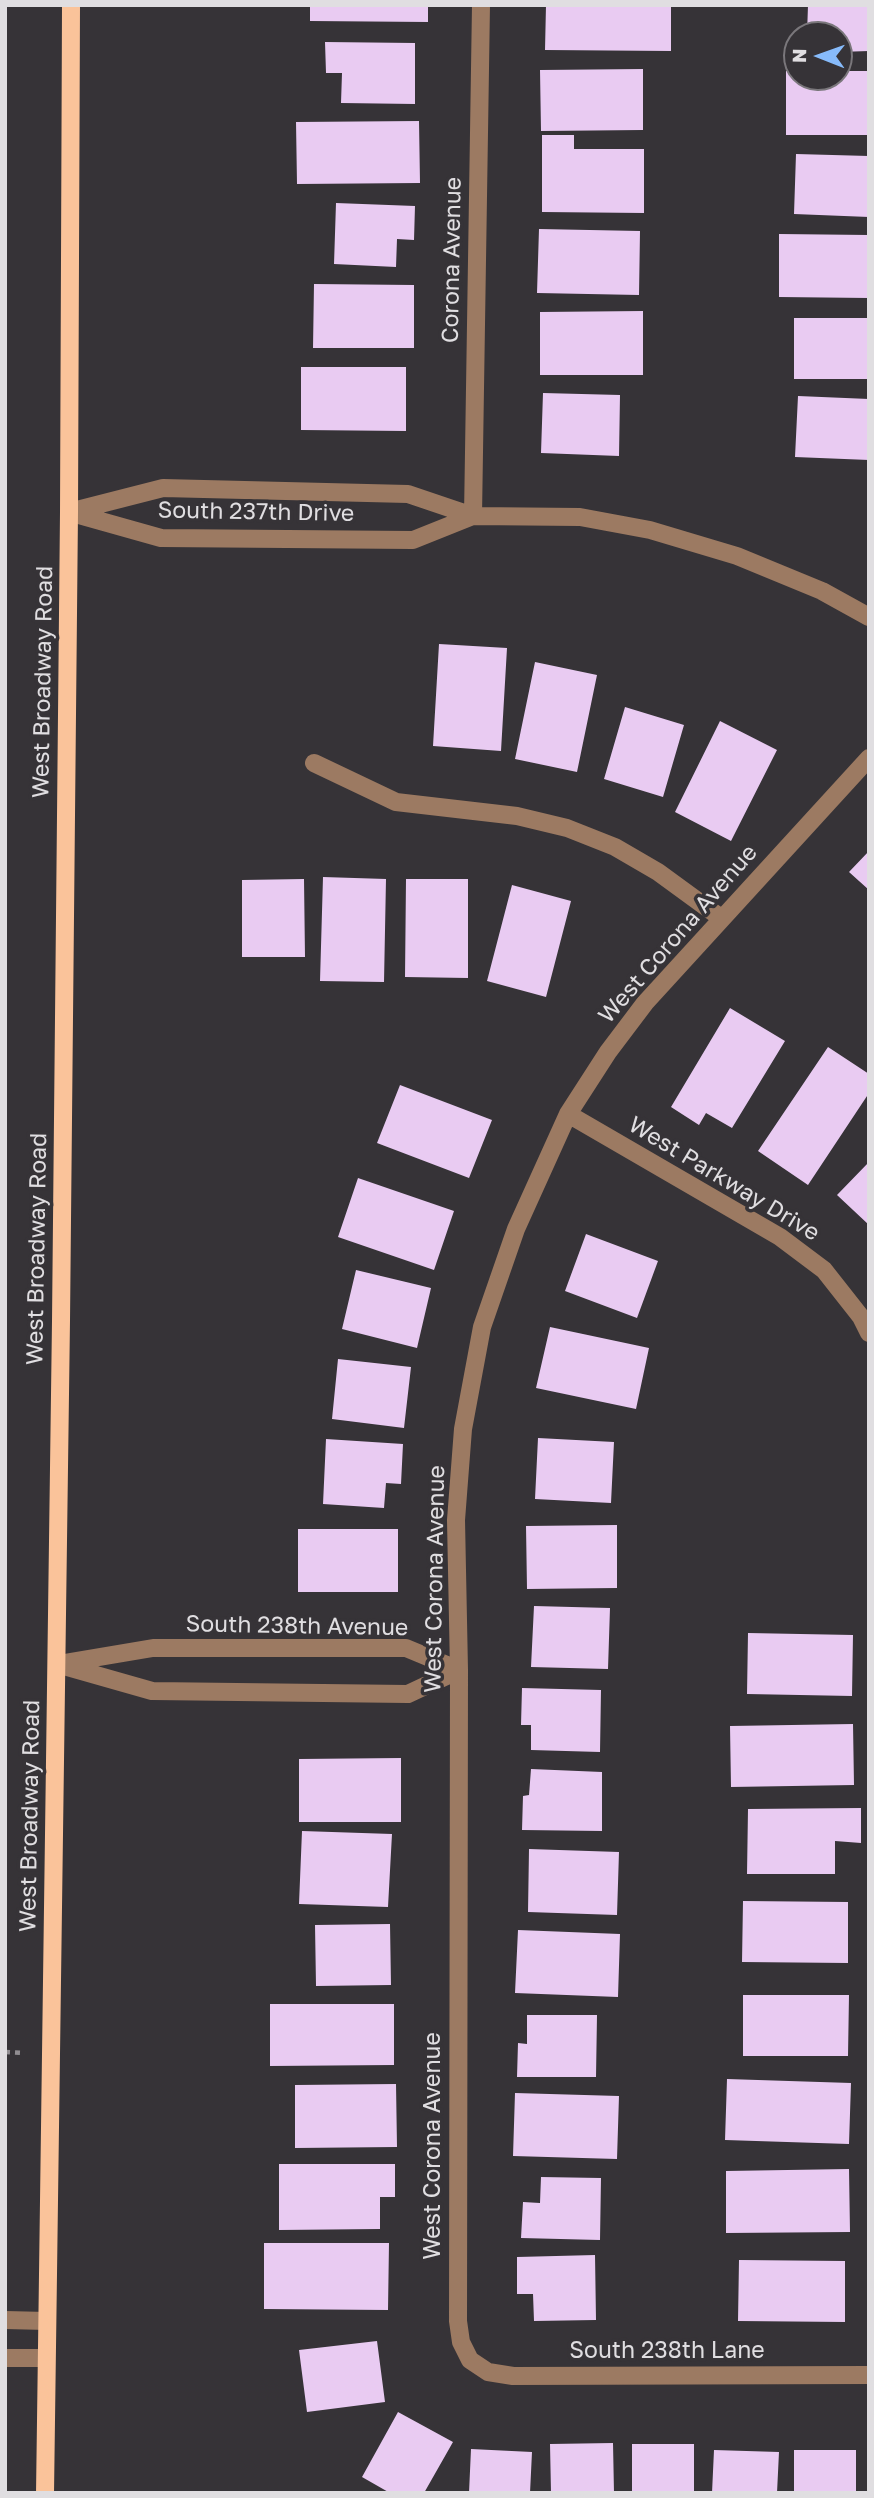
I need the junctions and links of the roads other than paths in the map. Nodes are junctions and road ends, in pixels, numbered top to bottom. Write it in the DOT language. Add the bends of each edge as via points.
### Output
graph roads {
  1 [pos="71,5"];
  2 [pos="481,5"];
  3 [pos="69,512"];
  4 [pos="473,516"];
  5 [pos="869,617"];
  6 [pos="869,758"];
  7 [pos="314,763"];
  8 [pos="721,918"];
  9 [pos="568,1114"];
  10 [pos="869,1333"];
  11 [pos="57,1664"];
  12 [pos="459,1670"];
  13 [pos="5,2320"];
  14 [pos="47,2321"];
  15 [pos="5,2358"];
  16 [pos="46,2358"];
  17 [pos="470,2360"];
  18 [pos="869,2375"];
  19 [pos="45,2493"];
  1 -- 3 [label="main road, West Broadway Road"];
  2 -- 4 [label="street, Corona Avenue"];
  3 -- 4 [label="street, South 237th Drive" via="163,488 408,494"];
  3 -- 4 [label="street, South 237th Drive" via="161,538 413,540"];
  3 -- 11 [label="main road, West Broadway Road"];
  4 -- 5 [label="street, South 237th Drive" via="580,517 650,530 737,556 822,591"];
  6 -- 8 [label="street, West Corona Avenue"];
  7 -- 8 [label="street" via="396,802 517,816 567,828 615,847"];
  8 -- 9 [label="street, West Corona Avenue" via="645,1003"];
  9 -- 10 [label="street, West Parkway Drive" via="780,1237 824,1270"];
  9 -- 12 [label="street, West Corona Avenue" via="516,1229 482,1327 463,1429 456,1520"];
  11 -- 12 [label="street, South 238th Avenue" via="153,1648 406,1648"];
  11 -- 12 [label="street" via="152,1690 408,1695"];
  11 -- 14 [label="main road, West Broadway Road"];
  12 -- 17 [label="street, West Corona Avenue" via="458,2321"];
  13 -- 14 [label="street"];
  14 -- 16 [label="main road, West Broadway Road"];
  15 -- 16 [label="street"];
  16 -- 19 [label="main road, West Broadway Road"];
  17 -- 18 [label="street, South 238th Lane" via="488,2372 513,2376"];
}
